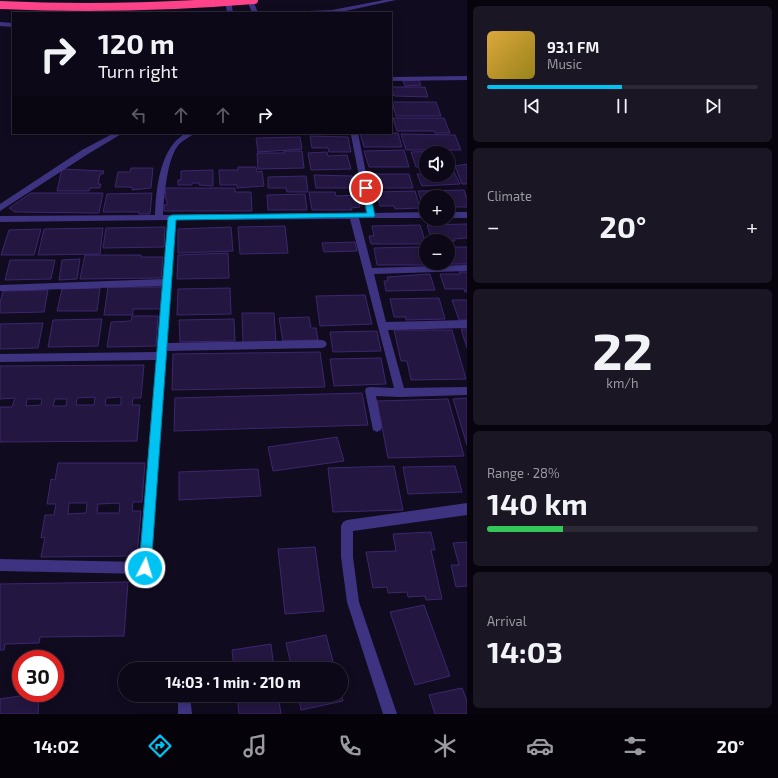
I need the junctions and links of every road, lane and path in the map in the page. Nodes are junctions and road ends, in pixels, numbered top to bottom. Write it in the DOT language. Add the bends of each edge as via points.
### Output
graph roads {
  1 [pos="228,0"];
  2 [pos="250,0"];
  3 [pos="254,0"];
  4 [pos="393,0"];
  5 [pos="0,4"];
  6 [pos="230,12"];
  7 [pos="255,12"];
  8 [pos="332,12"];
  9 [pos="0,24"];
  10 [pos="12,26"];
  11 [pos="467,78"];
  12 [pos="392,79"];
  13 [pos="117,134"];
  14 [pos="189,134"];
  15 [pos="354,134"];
  16 [pos="0,208"];
  17 [pos="419,215"];
  18 [pos="455,215"];
  19 [pos="467,215"];
  20 [pos="354,216"];
  21 [pos="371,216"];
  22 [pos="159,217"];
  23 [pos="172,217"];
  24 [pos="0,219"];
  25 [pos="467,268"];
  26 [pos="369,271"];
  27 [pos="167,282"];
  28 [pos="2,288"];
  29 [pos="467,324"];
  30 [pos="383,326"];
  31 [pos="322,344"];
  32 [pos="162,351"];
  33 [pos="0,358"];
  34 [pos="467,391"];
  35 [pos="400,393"];
  36 [pos="377,427"];
  37 [pos="467,509"];
  38 [pos="0,565"];
  39 [pos="184,702"];
  40 [pos="185,714"];
  41 [pos="390,714"];
  1 -- 6 [label="street"];
  2 -- 7 [label="street"];
  3 -- 5 [label="highway, bridge" via="137,8 47,8"];
  4 -- 8 [label="street"];
  9 -- 10 [label="street"];
  11 -- 12 [label="street"];
  13 -- 16 [label="street"];
  14 -- 22 [label="street" via="175,144 166,158"];
  15 -- 21 [label="street"];
  17 -- 21 [label="street"];
  18 -- 19 [label="street"];
  20 -- 21 [label="street"];
  20 -- 23 [label="street"];
  20 -- 26 [label="street"];
  22 -- 23 [label="street"];
  22 -- 24 [label="street"];
  23 -- 27 [label="street"];
  25 -- 26 [label="street"];
  26 -- 30 [label="street"];
  27 -- 28 [label="street"];
  27 -- 32 [label="street"];
  29 -- 30 [label="street"];
  30 -- 35 [label="street"];
  31 -- 32 [label="street"];
  32 -- 33 [label="street"];
  32 -- 38 [label="street" via="145,568"];
  34 -- 35 [label="street"];
  35 -- 36 [label="street" via="370,391"];
  37 -- 41 [label="street" via="347,526 347,558 353,602"];
  39 -- 40 [label="street"];
}
